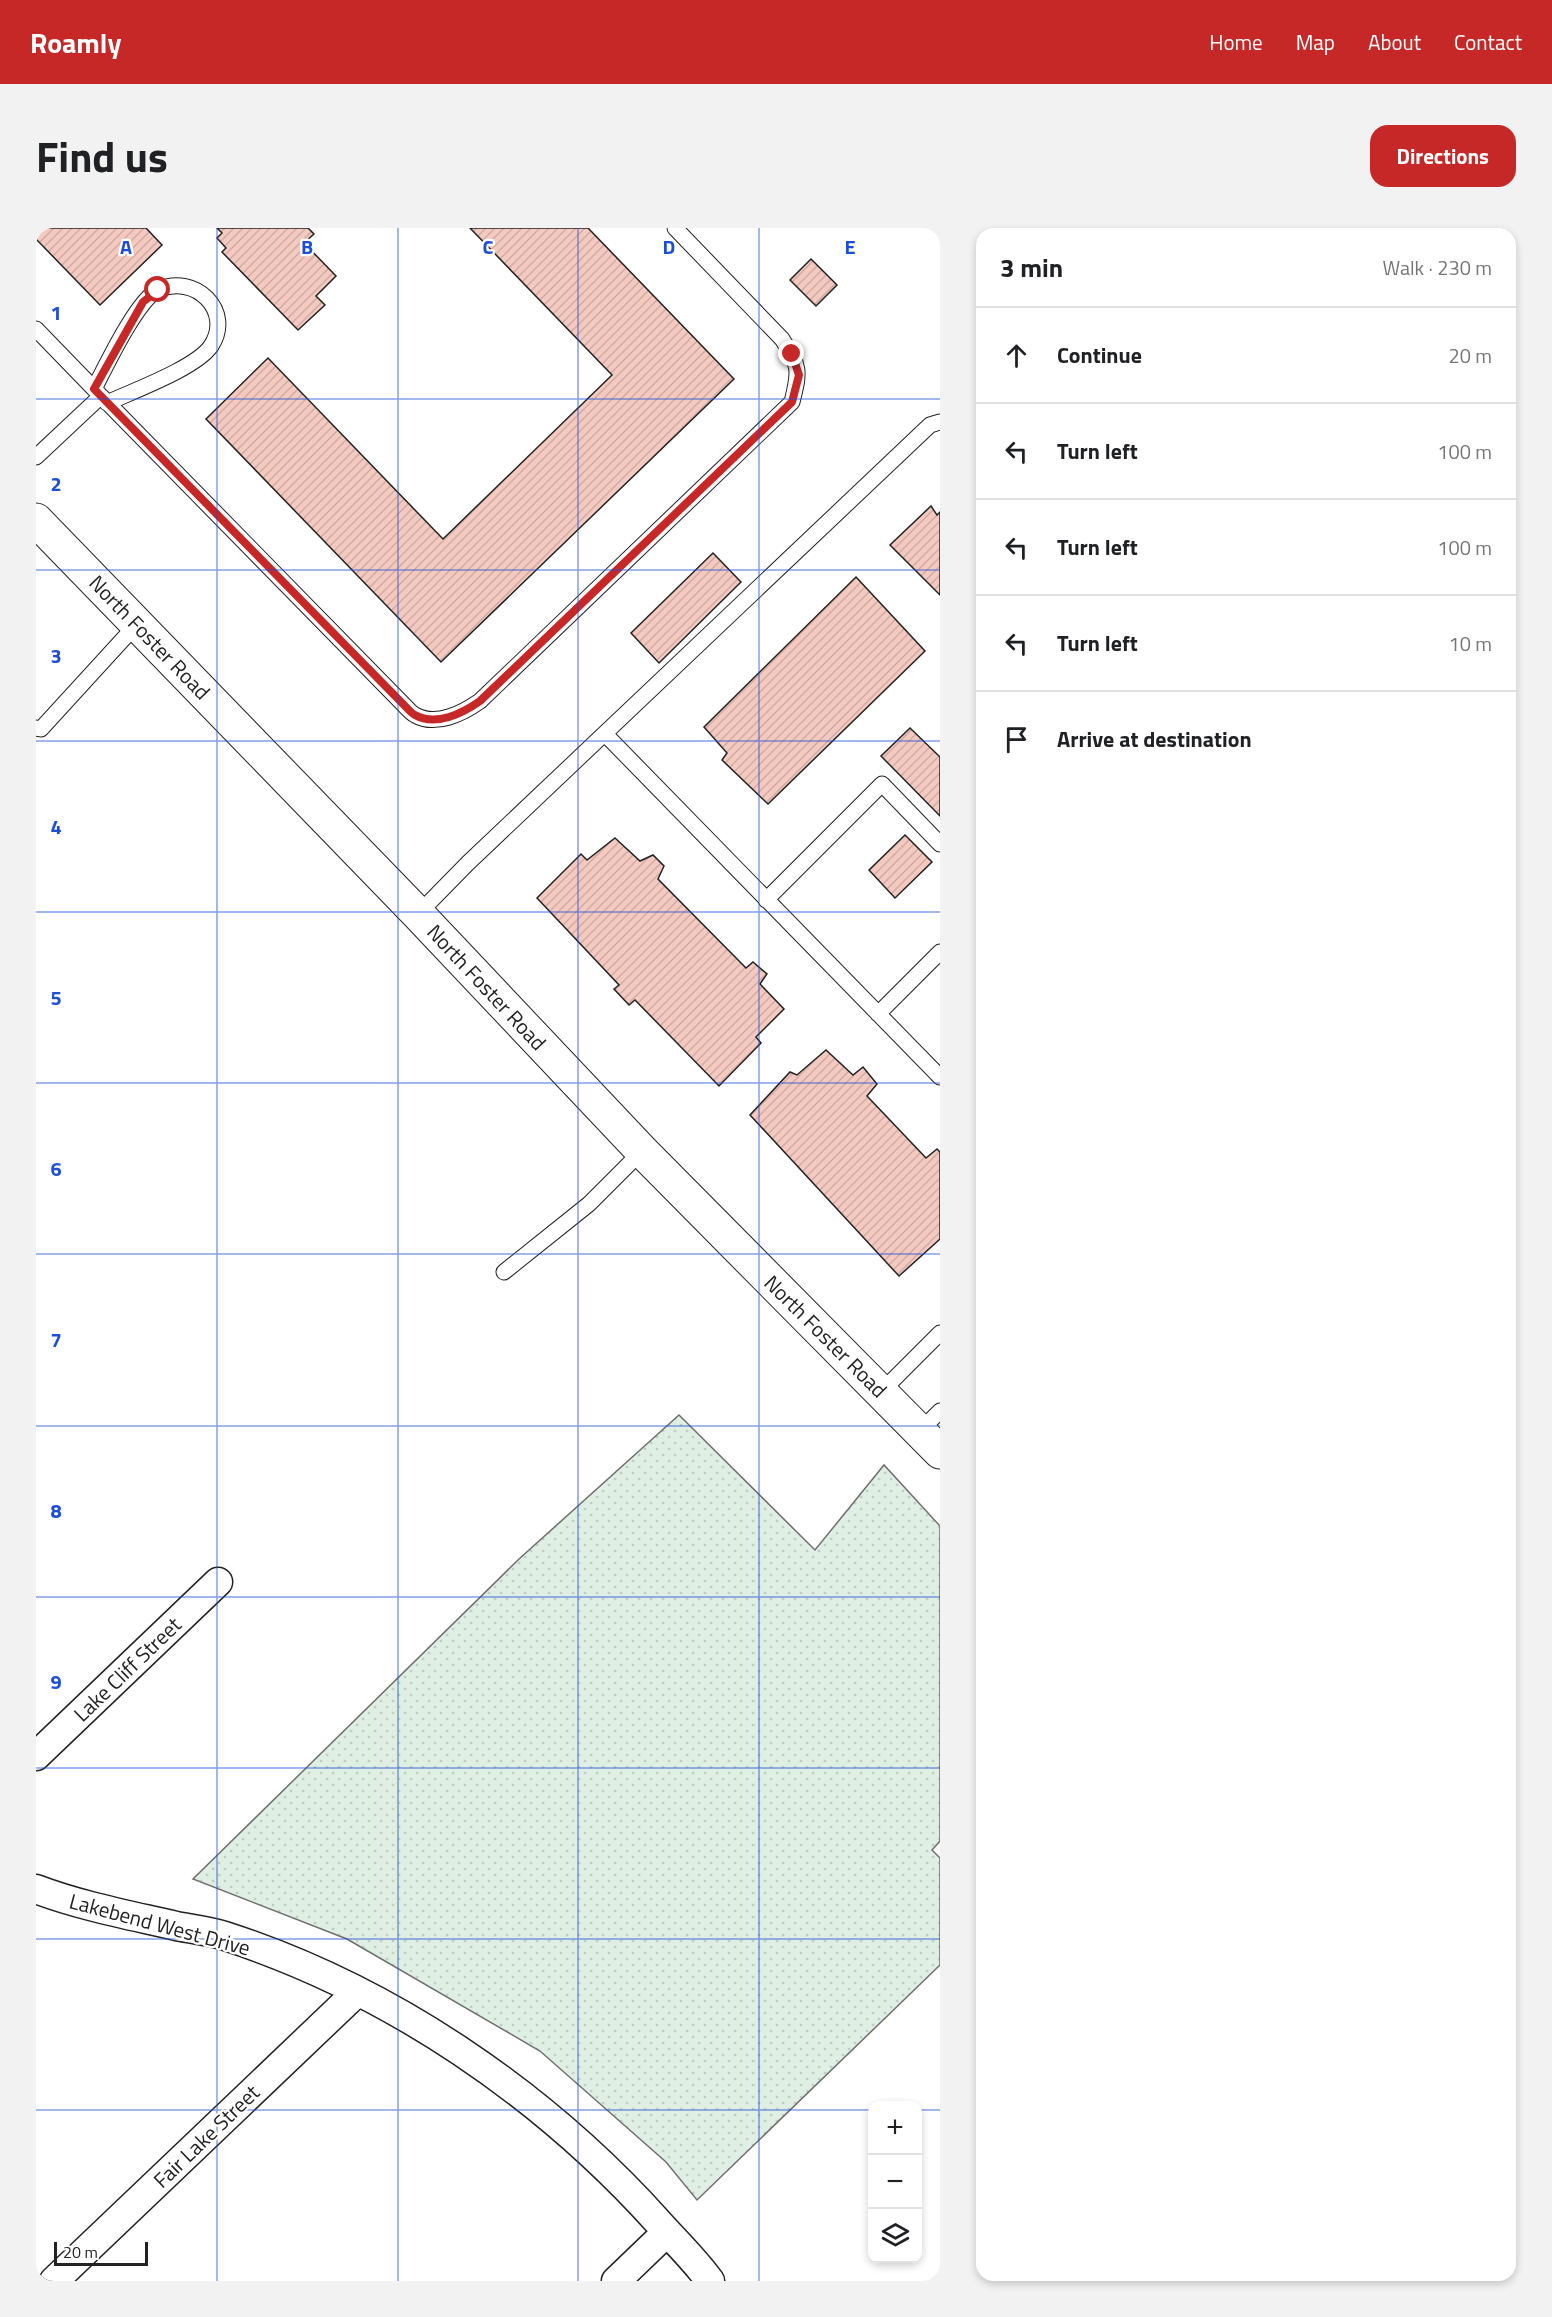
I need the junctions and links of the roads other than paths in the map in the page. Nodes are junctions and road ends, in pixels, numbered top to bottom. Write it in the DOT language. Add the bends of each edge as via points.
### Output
graph roads {
  1 [pos="675,228"];
  2 [pos="36,329"];
  3 [pos="101,396"];
  4 [pos="940,422"];
  5 [pos="36,457"];
  6 [pos="36,520"];
  7 [pos="137,624"];
  8 [pos="36,728"];
  9 [pos="605,734"];
  10 [pos="940,844"];
  11 [pos="766,900"];
  12 [pos="418,914"];
  13 [pos="940,952"];
  14 [pos="878,1014"];
  15 [pos="940,1077"];
  16 [pos="642,1151"];
  17 [pos="504,1272"];
  18 [pos="940,1333"];
  19 [pos="881,1392"];
  20 [pos="933,1431"];
  21 [pos="218,1582"];
  22 [pos="36,1756"];
  23 [pos="36,1889"];
  24 [pos="357,1992"];
  25 [pos="667,2232"];
  26 [pos="54,2281"];
  27 [pos="615,2281"];
  28 [pos="710,2281"];
  1 -- 3 [label="lane" via="782,339 799,375 792,402 463,713 437,719 416,716"];
  2 -- 3 [label="lane"];
  3 -- 3 [label="lane" via="193,363 211,346 218,328 216,313 207,297 193,287 177,285 158,290 143,302"];
  3 -- 5 [label="lane"];
  4 -- 9 [label="lane" via="930,425"];
  6 -- 7 [label="main road, North Foster Road"];
  7 -- 8 [label="lane" via="41,729"];
  7 -- 12 [label="main road, North Foster Road"];
  9 -- 11 [label="lane"];
  9 -- 12 [label="lane"];
  10 -- 11 [label="lane" via="882,784"];
  11 -- 14 [label="lane"];
  12 -- 16 [label="main road, North Foster Road"];
  13 -- 14 [label="lane"];
  14 -- 15 [label="lane"];
  16 -- 17 [label="lane" via="589,1204"];
  16 -- 19 [label="main road, North Foster Road"];
  18 -- 19 [label="lane"];
  19 -- 20 [label="main road, North Foster Road"];
  21 -- 22 [label="street, Lake Cliff Street"];
  23 -- 24 [label="street, Lakebend West Drive" via="122,1914 224,1936 324,1974"];
  24 -- 25 [label="street, Lakebend West Drive" via="450,2044 540,2109 623,2184"];
  24 -- 26 [label="street, Fair Lake Street"];
  25 -- 27 [label="street"];
  25 -- 28 [label="street, Lakebend West Drive"];
}
